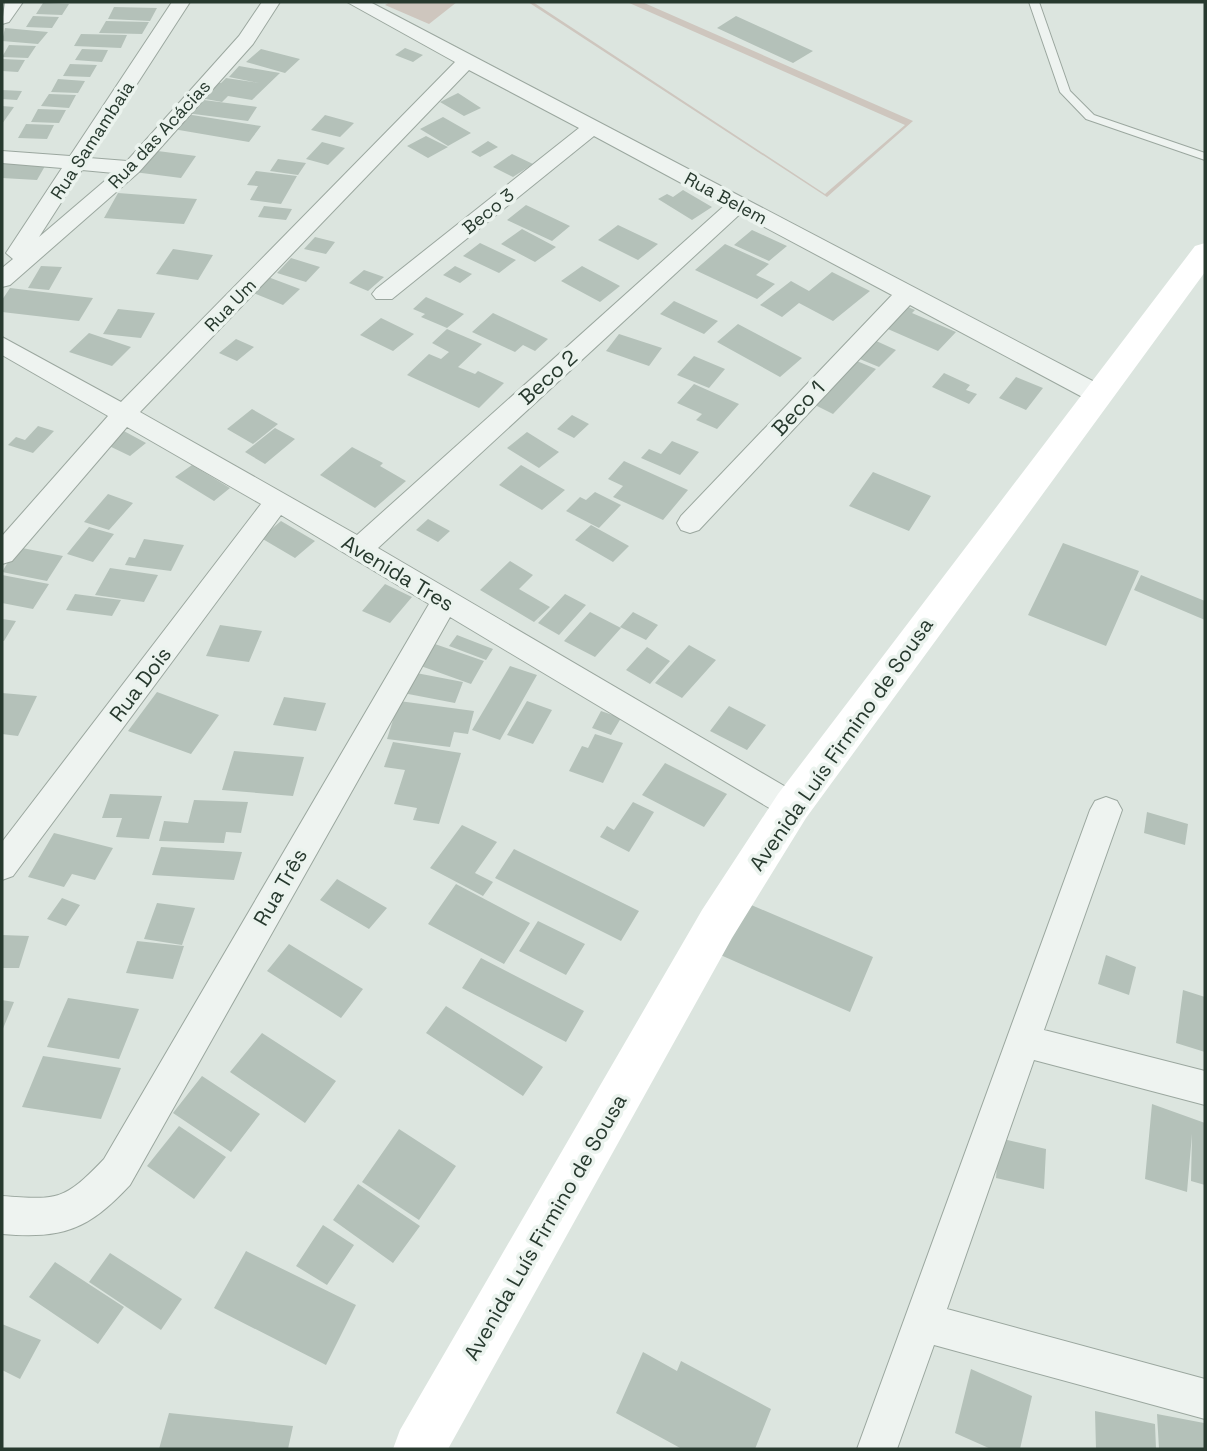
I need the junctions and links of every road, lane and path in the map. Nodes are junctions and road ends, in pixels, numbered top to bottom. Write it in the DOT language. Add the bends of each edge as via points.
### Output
graph roads {
  1 [pos="14,2"];
  2 [pos="181,2"];
  3 [pos="271,2"];
  4 [pos="356,2"];
  5 [pos="1034,2"];
  6 [pos="2,18"];
  7 [pos="466,62"];
  8 [pos="592,128"];
  9 [pos="2,157"];
  10 [pos="1205,157"];
  11 [pos="78,163"];
  12 [pos="132,168"];
  13 [pos="738,205"];
  14 [pos="1205,252"];
  15 [pos="2,279"];
  16 [pos="384,294"];
  17 [pos="907,294"];
  18 [pos="2,345"];
  19 [pos="1097,394"];
  20 [pos="124,414"];
  21 [pos="277,501"];
  22 [pos="690,523"];
  23 [pos="359,549"];
  24 [pos="2,554"];
  25 [pos="443,601"];
  26 [pos="792,806"];
  27 [pos="1106,810"];
  28 [pos="2,866"];
  29 [pos="1023,1041"];
  30 [pos="1205,1088"];
  31 [pos="7,1225"];
  32 [pos="923,1322"];
  33 [pos="1205,1398"];
  34 [pos="419,1449"];
  35 [pos="877,1449"];
  1 -- 6 [label="street"];
  2 -- 11 [label="street, Rua Samambaia"];
  3 -- 12 [label="street, Rua das Acácias" via="246,40"];
  4 -- 7 [label="street, Rua Belem"];
  5 -- 10 [label="lane" via="1065,92 1090,117"];
  7 -- 8 [label="street, Rua Belem"];
  7 -- 20 [label="street, Rua Um"];
  8 -- 13 [label="street, Rua Belem"];
  8 -- 16 [label="street, Beco 3"];
  9 -- 11 [label="street"];
  11 -- 12 [label="street"];
  11 -- 15 [label="street, Rua Samambaia"];
  12 -- 15 [label="street, Rua das Acácias"];
  13 -- 17 [label="street, Rua Belem"];
  13 -- 23 [label="street, Beco 2"];
  14 -- 19 [label="main road, Avenida Luís Firmino de Sousa"];
  17 -- 19 [label="street, Rua Belem"];
  17 -- 22 [label="street, Beco 1"];
  18 -- 20 [label="street, Avenida Tres"];
  19 -- 26 [label="main road, Avenida Luís Firmino de Sousa"];
  20 -- 21 [label="street, Avenida Tres"];
  20 -- 24 [label="street, Rua Um"];
  21 -- 23 [label="street, Avenida Tres"];
  21 -- 28 [label="street, Rua Dois"];
  23 -- 25 [label="street, Avenida Tres"];
  25 -- 26 [label="street, Avenida Tres"];
  25 -- 31 [label="street, Rua Três" via="117,1172 86,1206 48,1219"];
  26 -- 34 [label="main road, Avenida Luís Firmino de Sousa" via="717,925"];
  27 -- 29 [label="street"];
  29 -- 30 [label="street"];
  29 -- 32 [label="street"];
  32 -- 33 [label="street"];
  32 -- 35 [label="street"];
}
